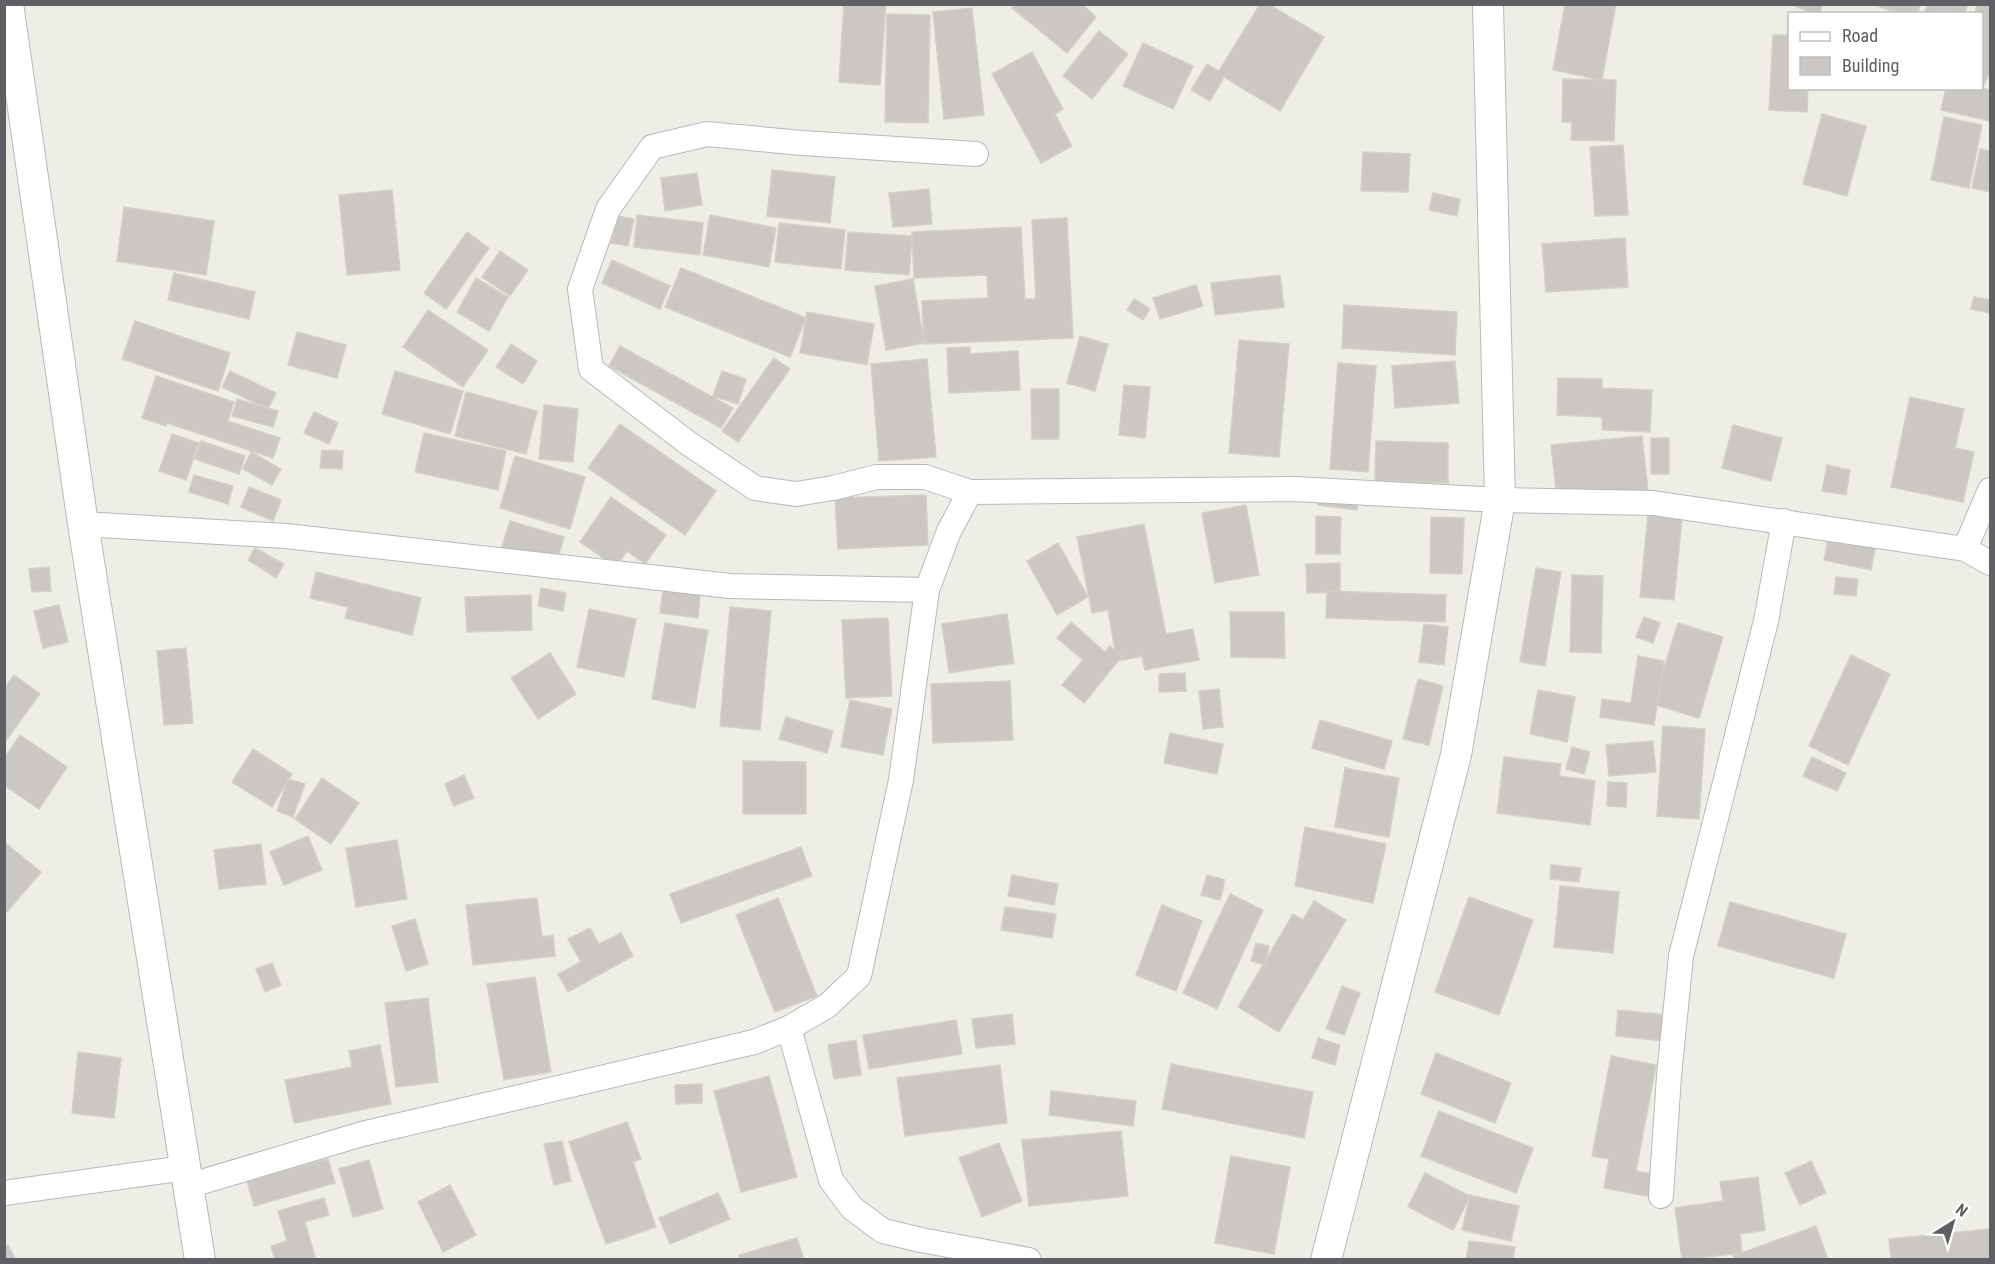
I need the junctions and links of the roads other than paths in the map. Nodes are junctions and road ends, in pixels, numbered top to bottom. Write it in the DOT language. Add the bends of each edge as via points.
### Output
graph roads {
  1 [pos="8,4"];
  2 [pos="1488,4"];
  3 [pos="976,154"];
  4 [pos="1990,490"];
  5 [pos="970,492"];
  6 [pos="1500,500"];
  7 [pos="1784,521"];
  8 [pos="83,524"];
  9 [pos="1965,549"];
  10 [pos="1990,563"];
  11 [pos="927,590"];
  12 [pos="789,1028"];
  13 [pos="186,1177"];
  14 [pos="4,1193"];
  15 [pos="1661,1196"];
  16 [pos="200,1260"];
  17 [pos="1029,1260"];
  18 [pos="1326,1260"];
  1 -- 8 [label="street"];
  2 -- 6 [label="street"];
  3 -- 5 [label="street" via="707,134 652,147 608,209 580,289 591,369 755,488 796,494 877,477 925,477"];
  4 -- 9 [label="street"];
  5 -- 6 [label="street" via="1295,489"];
  5 -- 11 [label="street" via="949,531"];
  6 -- 7 [label="street" via="1653,503"];
  6 -- 18 [label="street" via="1456,755"];
  7 -- 9 [label="street"];
  7 -- 15 [label="street" via="1766,621 1681,956"];
  8 -- 11 [label="street" via="286,536 730,586"];
  8 -- 13 [label="street"];
  9 -- 10 [label="street"];
  11 -- 12 [label="street" via="901,780 859,976 827,1006"];
  12 -- 13 [label="street" via="754,1042"];
  12 -- 17 [label="street" via="831,1180 852,1208 883,1231"];
  13 -- 14 [label="street"];
  13 -- 16 [label="street"];
}
